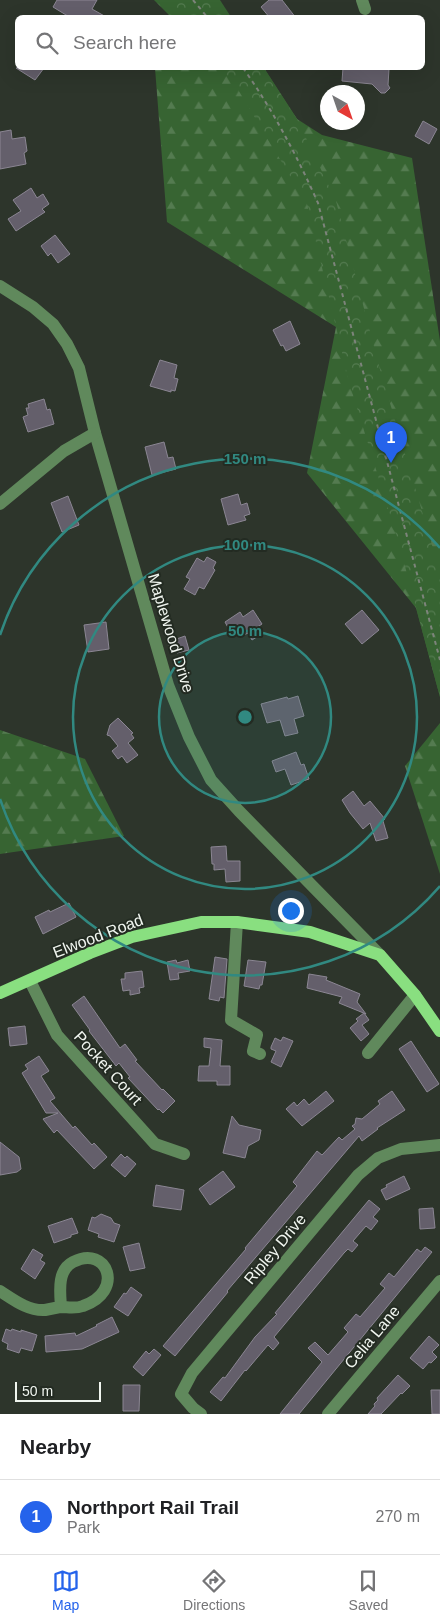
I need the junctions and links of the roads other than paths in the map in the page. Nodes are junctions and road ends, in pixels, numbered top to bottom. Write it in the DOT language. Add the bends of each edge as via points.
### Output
graph roads {
  1 [pos="0,286"];
  2 [pos="95,433"];
  3 [pos="0,504"];
  4 [pos="237,922"];
  5 [pos="380,955"];
  6 [pos="30,981"];
  7 [pos="0,993"];
  8 [pos="415,995"];
  9 [pos="440,1031"];
  10 [pos="368,1052"];
  11 [pos="260,1054"];
  12 [pos="440,1145"];
  13 [pos="184,1154"];
  14 [pos="440,1281"];
  15 [pos="0,1291"];
  16 [pos="61,1307"];
  17 [pos="202,1414"];
  18 [pos="328,1414"];
  1 -- 2 [label="street, Maplewood Drive" via="53,324 67,344 79,368"];
  2 -- 3 [label="street" via="64,451"];
  2 -- 5 [label="street, Maplewood Drive" via="168,685 189,737 212,780"];
  4 -- 5 [label="main road, Elwood Road" via="310,932"];
  4 -- 6 [label="main road, Elwood Road" via="200,922 132,937"];
  4 -- 11 [label="street" via="231,1020 257,1035 253,1051"];
  5 -- 8 [label="main road"];
  6 -- 7 [label="main road, Elwood Road"];
  6 -- 13 [label="street, Pocket Court" via="57,1035 70,1050 155,1144"];
  8 -- 9 [label="main road"];
  8 -- 10 [label="street"];
  12 -- 17 [label="street, Ripley Drive" via="400,1150 378,1158 358,1175 192,1373 181,1394"];
  14 -- 18 [label="street, Celia Lane"];
  15 -- 16 [label="street" via="34,1309"];
  16 -- 16 [label="street" via="83,1306 101,1295 108,1282 108,1274 100,1262 91,1258 68,1266 61,1278"];
}
